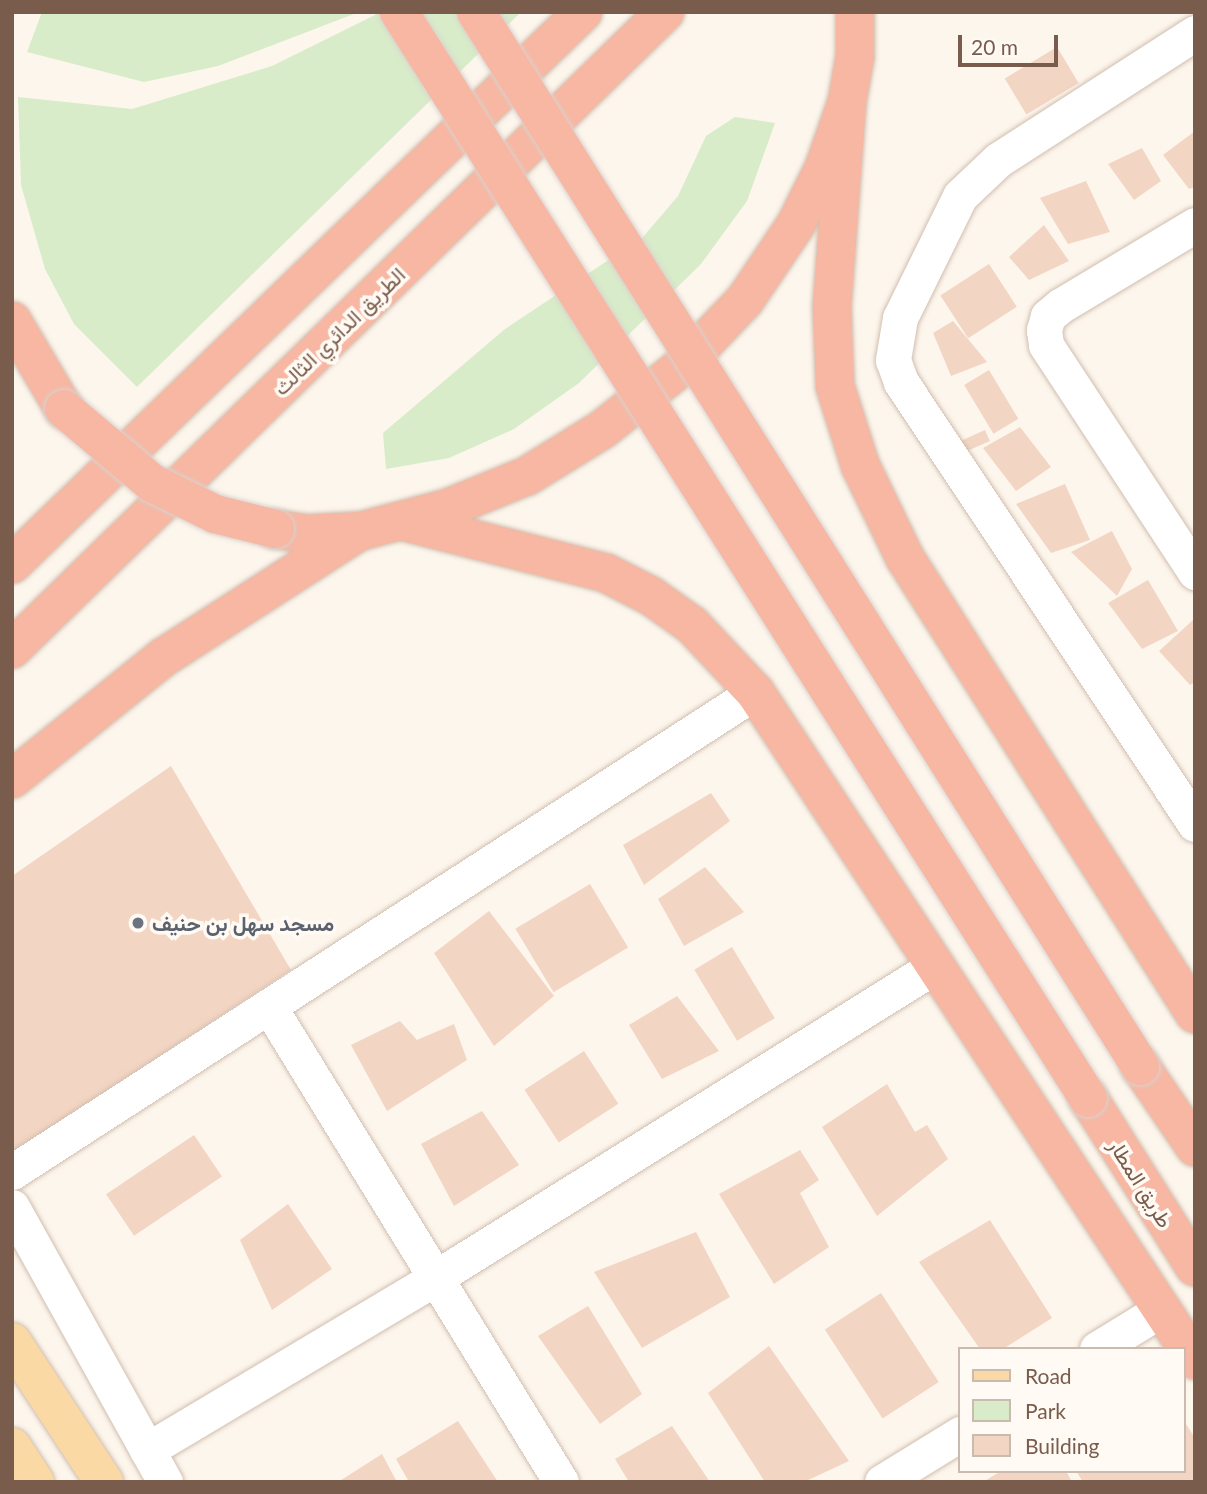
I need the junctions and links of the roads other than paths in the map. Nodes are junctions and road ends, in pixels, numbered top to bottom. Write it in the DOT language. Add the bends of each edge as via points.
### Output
graph roads {
  1 [pos="399,12"];
  2 [pos="476,12"];
  3 [pos="583,12"];
  4 [pos="665,12"];
  5 [pos="855,12"];
  6 [pos="873,12"];
  7 [pos="1195,33"];
  8 [pos="855,56"];
  9 [pos="847,102"];
  10 [pos="1195,225"];
  11 [pos="12,321"];
  12 [pos="407,522"];
  13 [pos="361,531"];
  14 [pos="12,564"];
  15 [pos="1195,572"];
  16 [pos="12,649"];
  17 [pos="755,692"];
  18 [pos="12,779"];
  19 [pos="1195,824"];
  20 [pos="935,966"];
  21 [pos="270,1008"];
  22 [pos="1195,1014"];
  23 [pos="1195,1147"];
  24 [pos="12,1172"];
  25 [pos="12,1207"];
  26 [pos="1195,1267"];
  27 [pos="435,1278"];
  28 [pos="1159,1311"];
  29 [pos="12,1342"];
  30 [pos="1100,1347"];
  31 [pos="1185,1347"];
  32 [pos="958,1435"];
  33 [pos="12,1447"];
  34 [pos="147,1450"];
  35 [pos="35,1482"];
  36 [pos="104,1482"];
  37 [pos="165,1482"];
  38 [pos="561,1482"];
  39 [pos="882,1482"];
  1 -- 26 [label="highway, طريق المطار, bridge"];
  2 -- 23 [label="highway, bridge"];
  3 -- 14 [label="highway"];
  4 -- 16 [label="highway, الطريق الدائري الثالث"];
  5 -- 8 [label="highway"];
  6 -- 8 [label="highway"];
  7 -- 19 [label="street" via="998,160 960,196 900,318 893,360 901,382"];
  8 -- 9 [label="highway"];
  9 -- 12 [label="highway" via="824,168 795,226 745,300 680,368 603,429 527,476"];
  9 -- 22 [label="highway" via="832,307 835,386 860,465 905,558"];
  10 -- 15 [label="street" via="1060,306 1048,316 1044,330 1046,345"];
  11 -- 13 [label="highway, bridge" via="64,410 152,483 215,514 275,529 306,534"];
  12 -- 13 [label="highway"];
  12 -- 17 [label="highway" via="607,573 692,625"];
  13 -- 18 [label="highway" via="164,657"];
  17 -- 20 [label="highway"];
  17 -- 21 [label="street"];
  20 -- 27 [label="street"];
  20 -- 28 [label="highway"];
  21 -- 24 [label="street"];
  21 -- 27 [label="street"];
  25 -- 34 [label="street"];
  27 -- 34 [label="street"];
  27 -- 38 [label="street"];
  28 -- 30 [label="street"];
  28 -- 31 [label="highway"];
  29 -- 36 [label="main road"];
  32 -- 39 [label="street"];
  33 -- 35 [label="main road"];
  34 -- 37 [label="street"];
}
